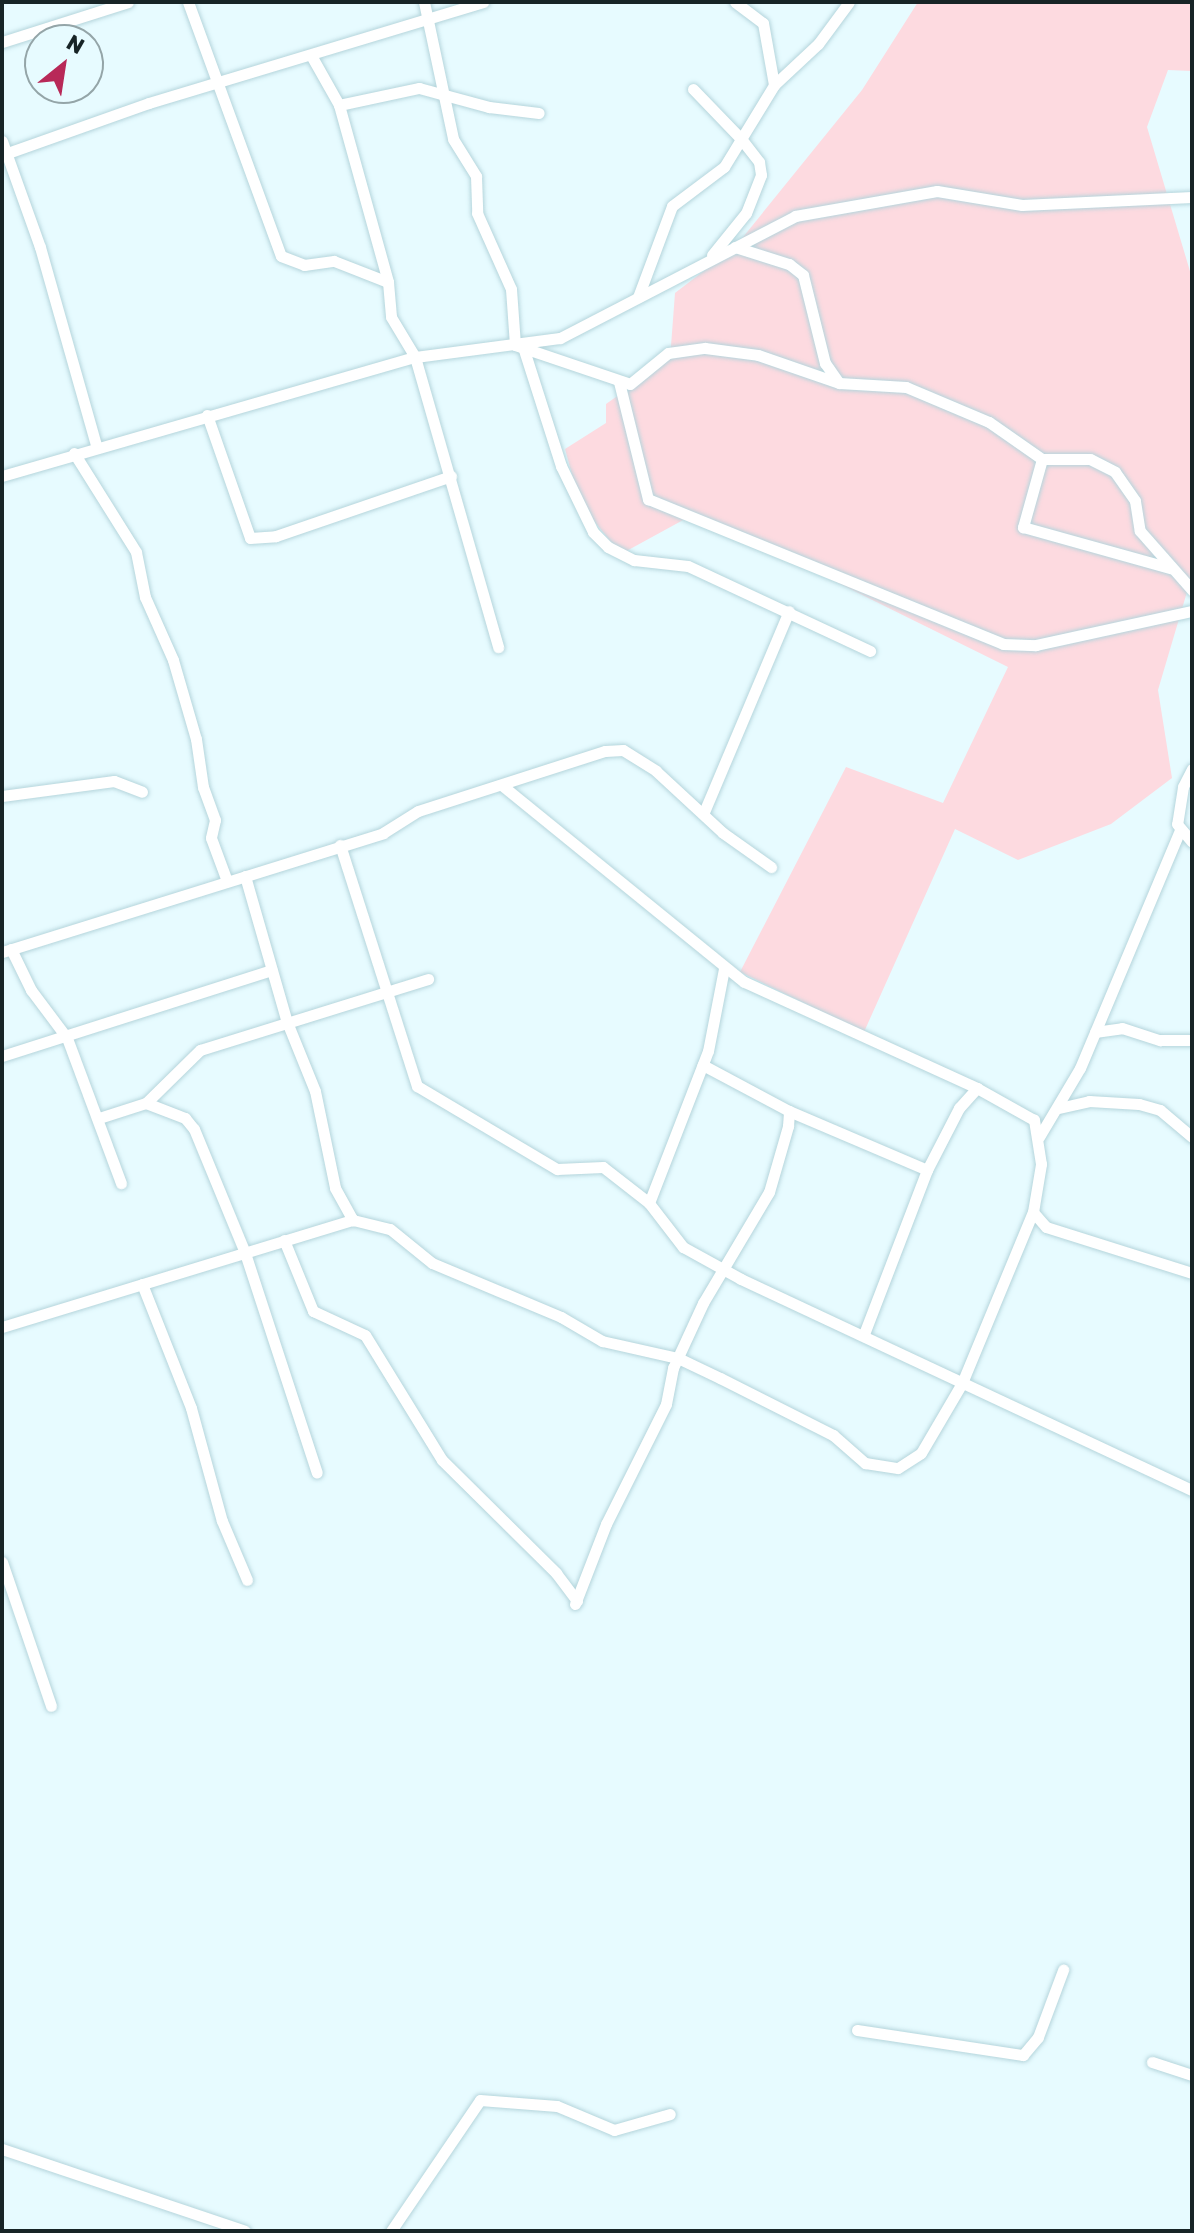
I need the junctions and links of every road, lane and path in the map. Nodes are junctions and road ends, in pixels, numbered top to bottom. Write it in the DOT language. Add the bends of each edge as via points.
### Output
graph roads {
  1 [pos="128,2"];
  2 [pos="188,2"];
  3 [pos="424,2"];
  4 [pos="483,2"];
  5 [pos="735,2"];
  6 [pos="849,2"];
  7 [pos="431,19"];
  8 [pos="2,42"];
  9 [pos="312,57"];
  10 [pos="216,81"];
  11 [pos="774,85"];
  12 [pos="693,89"];
  13 [pos="444,93"];
  14 [pos="339,105"];
  15 [pos="539,113"];
  16 [pos="742,140"];
  17 [pos="2,141"];
  18 [pos="4,154"];
  19 [pos="1192,197"];
  20 [pos="735,247"];
  21 [pos="709,259"];
  22 [pos="388,282"];
  23 [pos="637,298"];
  24 [pos="520,348"];
  25 [pos="415,357"];
  26 [pos="619,382"];
  27 [pos="839,383"];
  28 [pos="207,415"];
  29 [pos="96,445"];
  30 [pos="74,453"];
  31 [pos="1042,459"];
  32 [pos="2,476"];
  33 [pos="451,476"];
  34 [pos="1172,568"];
  35 [pos="1192,590"];
  36 [pos="789,611"];
  37 [pos="1192,611"];
  38 [pos="498,647"];
  39 [pos="870,651"];
  40 [pos="1192,769"];
  41 [pos="502,785"];
  42 [pos="142,792"];
  43 [pos="2,796"];
  44 [pos="704,812"];
  45 [pos="1180,830"];
  46 [pos="1192,842"];
  47 [pos="340,845"];
  48 [pos="771,867"];
  49 [pos="245,876"];
  50 [pos="227,881"];
  51 [pos="7,950"];
  52 [pos="724,969"];
  53 [pos="272,970"];
  54 [pos="428,979"];
  55 [pos="388,988"];
  56 [pos="287,1022"];
  57 [pos="1095,1032"];
  58 [pos="67,1038"];
  59 [pos="1192,1040"];
  60 [pos="2,1056"];
  61 [pos="703,1065"];
  62 [pos="977,1088"];
  63 [pos="146,1103"];
  64 [pos="1059,1108"];
  65 [pos="789,1111"];
  66 [pos="99,1118"];
  67 [pos="1039,1137"];
  68 [pos="1192,1137"];
  69 [pos="927,1170"];
  70 [pos="121,1183"];
  71 [pos="649,1203"];
  72 [pos="1033,1212"];
  73 [pos="353,1220"];
  74 [pos="284,1240"];
  75 [pos="245,1253"];
  76 [pos="722,1269"];
  77 [pos="1192,1273"];
  78 [pos="142,1284"];
  79 [pos="2,1327"];
  80 [pos="864,1334"];
  81 [pos="678,1358"];
  82 [pos="962,1383"];
  83 [pos="317,1473"];
  84 [pos="1192,1490"];
  85 [pos="2,1562"];
  86 [pos="247,1580"];
  87 [pos="51,1706"];
  88 [pos="1063,1970"];
  89 [pos="857,2030"];
  90 [pos="1152,2062"];
  91 [pos="1192,2075"];
  92 [pos="670,2114"];
  93 [pos="2,2149"];
  94 [pos="245,2231"];
  95 [pos="391,2231"];
  1 -- 8 [label="street"];
  2 -- 10 [label="street"];
  3 -- 7 [label="street"];
  4 -- 7 [label="street"];
  5 -- 11 [label="street" via="763,23"];
  6 -- 11 [label="street" via="818,44"];
  7 -- 9 [label="street"];
  7 -- 13 [label="street"];
  9 -- 10 [label="street"];
  9 -- 14 [label="street"];
  10 -- 18 [label="street"];
  10 -- 22 [label="street" via="281,256 304,265 334,261"];
  11 -- 16 [label="street"];
  12 -- 16 [label="street"];
  13 -- 14 [label="street" via="419,88"];
  13 -- 15 [label="street" via="489,107"];
  13 -- 24 [label="street" via="453,139 476,176 477,213 486,241 511,289"];
  14 -- 22 [label="street"];
  16 -- 21 [label="street" via="759,162 758,191"];
  16 -- 23 [label="street" via="724,167 672,206"];
  17 -- 18 [label="street"];
  18 -- 29 [label="street" via="40,247"];
  19 -- 20 [label="street" via="1022,205 937,191 795,216"];
  20 -- 21 [label="street"];
  20 -- 27 [label="street" via="789,264 803,275 825,363"];
  21 -- 23 [label="street"];
  22 -- 25 [label="street" via="391,317"];
  23 -- 24 [label="street" via="560,338"];
  24 -- 25 [label="street"];
  24 -- 26 [label="street"];
  24 -- 36 [label="street" via="561,466 593,532 634,560 688,566"];
  25 -- 28 [label="street"];
  25 -- 33 [label="street"];
  26 -- 27 [label="street" via="630,384 668,353 705,348 758,355"];
  26 -- 37 [label="street" via="648,499 1003,644 1036,645"];
  27 -- 31 [label="street" via="906,387 989,422"];
  28 -- 29 [label="street"];
  28 -- 33 [label="street" via="250,538 276,536"];
  29 -- 30 [label="street"];
  30 -- 32 [label="street"];
  30 -- 50 [label="street" via="136,552 145,597 173,660 196,739 203,787 215,820 211,838"];
  31 -- 34 [label="street" via="1090,459 1115,472 1135,501 1140,531"];
  31 -- 34 [label="street" via="1023,527"];
  33 -- 38 [label="street"];
  34 -- 35 [label="street"];
  36 -- 39 [label="street"];
  36 -- 44 [label="street"];
  40 -- 45 [label="street" via="1179,807"];
  41 -- 44 [label="street" via="623,750"];
  41 -- 47 [label="street" via="418,811 383,833"];
  41 -- 52 [label="street"];
  42 -- 43 [label="street" via="114,781"];
  44 -- 48 [label="street" via="723,833"];
  45 -- 46 [label="street"];
  45 -- 57 [label="street"];
  47 -- 49 [label="street"];
  47 -- 55 [label="street"];
  49 -- 50 [label="street"];
  49 -- 53 [label="street"];
  50 -- 51 [label="street"];
  51 -- 58 [label="street"];
  52 -- 61 [label="street"];
  52 -- 62 [label="street" via="783,1002"];
  53 -- 56 [label="street"];
  53 -- 58 [label="street"];
  54 -- 55 [label="street"];
  55 -- 56 [label="street"];
  55 -- 71 [label="street" via="417,1086 557,1169 603,1167"];
  56 -- 63 [label="street" via="200,1050"];
  56 -- 73 [label="street" via="315,1091 335,1188"];
  57 -- 59 [label="street" via="1122,1028 1160,1040"];
  57 -- 64 [label="street"];
  58 -- 60 [label="street"];
  58 -- 66 [label="street"];
  61 -- 65 [label="street"];
  61 -- 71 [label="street"];
  62 -- 67 [label="street" via="1034,1120"];
  62 -- 69 [label="street" via="959,1108"];
  63 -- 66 [label="street"];
  63 -- 75 [label="street" via="185,1118 194,1129"];
  64 -- 67 [label="street"];
  64 -- 68 [label="street" via="1089,1101 1139,1104 1160,1110"];
  65 -- 69 [label="street"];
  65 -- 76 [label="street" via="769,1192 736,1254"];
  66 -- 70 [label="street"];
  67 -- 72 [label="street"];
  69 -- 80 [label="street"];
  71 -- 76 [label="street" via="683,1247"];
  72 -- 77 [label="street" via="1046,1227"];
  72 -- 82 [label="street"];
  73 -- 74 [label="street"];
  73 -- 81 [label="street" via="390,1229 432,1263 561,1317 602,1341"];
  74 -- 75 [label="street"];
  74 -- 81 [label="street" via="313,1311 365,1335 442,1460 556,1573 576,1603 606,1524 666,1404"];
  75 -- 78 [label="street"];
  75 -- 83 [label="street"];
  76 -- 80 [label="street"];
  76 -- 81 [label="street"];
  78 -- 79 [label="street"];
  78 -- 86 [label="street" via="191,1408 222,1521"];
  80 -- 82 [label="street"];
  81 -- 82 [label="street" via="833,1435 865,1463 881,1468 898,1468 921,1453"];
  82 -- 84 [label="street"];
  85 -- 87 [label="street"];
  88 -- 89 [label="street" via="1038,2037 1023,2055"];
  90 -- 91 [label="street"];
  92 -- 95 [label="street" via="614,2130 557,2106 480,2100"];
  93 -- 94 [label="street"];
}
